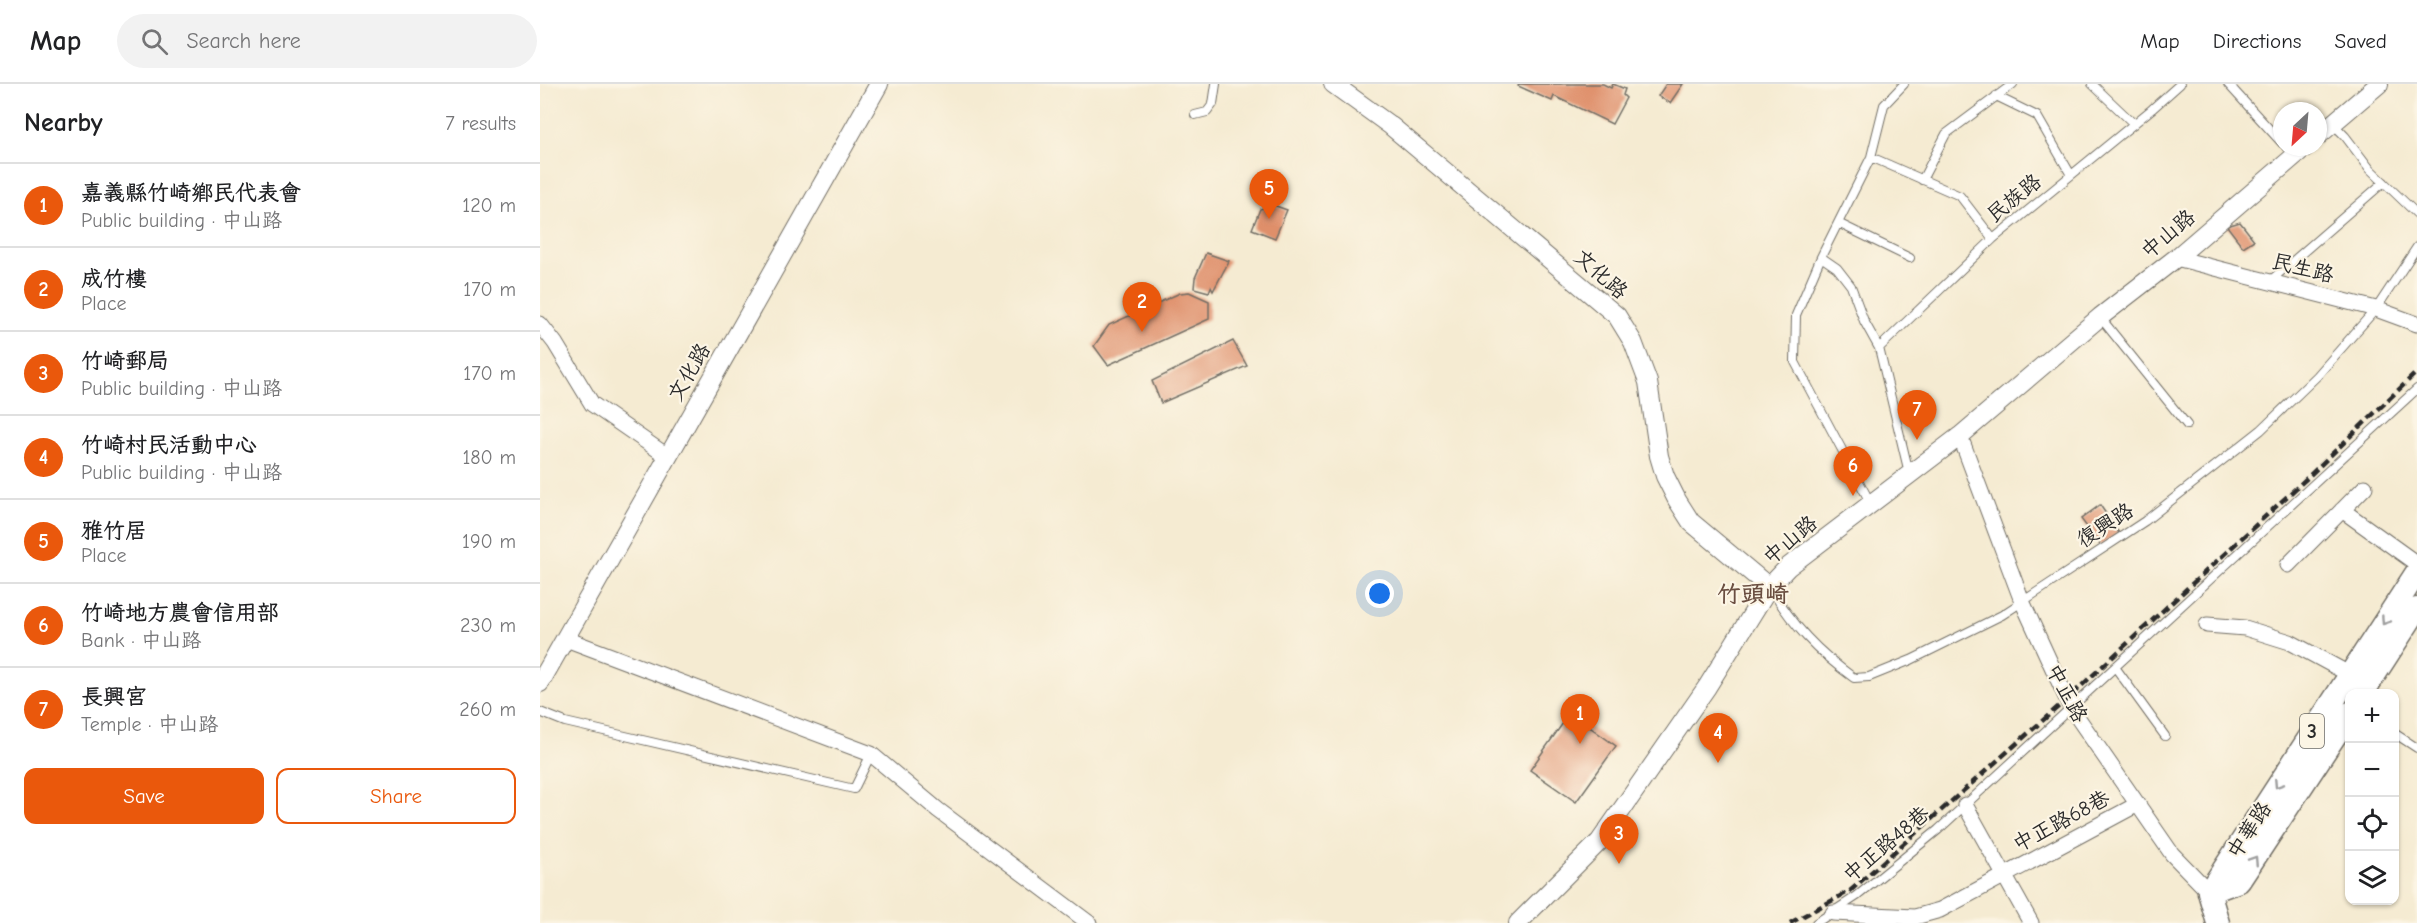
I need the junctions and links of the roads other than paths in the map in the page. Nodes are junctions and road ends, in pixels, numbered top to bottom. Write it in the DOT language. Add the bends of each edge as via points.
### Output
graph roads {
  1 [pos="879,84"];
  2 [pos="1216,84"];
  3 [pos="1333,84"];
  4 [pos="1904,84"];
  5 [pos="2013,84"];
  6 [pos="2092,84"];
  7 [pos="2180,84"];
  8 [pos="2228,84"];
  9 [pos="2379,84"];
  10 [pos="1996,96"];
  11 [pos="1195,115"];
  12 [pos="2134,124"];
  13 [pos="2333,124"];
  14 [pos="2273,129"];
  15 [pos="2327,129"];
  16 [pos="2284,156"];
  17 [pos="1871,157"];
  18 [pos="2071,175"];
  19 [pos="1922,180"];
  20 [pos="2384,182"];
  21 [pos="2417,214"];
  22 [pos="1838,223"];
  23 [pos="1993,239"];
  24 [pos="2417,247"];
  25 [pos="1821,257"];
  26 [pos="1910,258"];
  27 [pos="2176,258"];
  28 [pos="2270,282"];
  29 [pos="2376,309"];
  30 [pos="2100,317"];
  31 [pos="540,324"];
  32 [pos="2417,324"];
  33 [pos="1879,348"];
  34 [pos="2417,389"];
  35 [pos="2187,426"];
  36 [pos="1960,436"];
  37 [pos="667,456"];
  38 [pos="1910,474"];
  39 [pos="2365,487"];
  40 [pos="1871,504"];
  41 [pos="2342,510"];
  42 [pos="2417,564"];
  43 [pos="2288,565"];
  44 [pos="2417,572"];
  45 [pos="1769,587"];
  46 [pos="2022,601"];
  47 [pos="2417,609"];
  48 [pos="2207,625"];
  49 [pos="566,639"];
  50 [pos="2115,667"];
  51 [pos="2349,674"];
  52 [pos="540,683"];
  53 [pos="2365,689"];
  54 [pos="2071,708"];
  55 [pos="540,712"];
  56 [pos="2345,719"];
  57 [pos="2164,736"];
  58 [pos="2399,736"];
  59 [pos="2417,748"];
  60 [pos="872,754"];
  61 [pos="2138,804"];
  62 [pos="1965,805"];
  63 [pos="2005,876"];
  64 [pos="2209,892"];
  65 [pos="1833,913"];
  66 [pos="1089,923"];
  67 [pos="1518,923"];
  68 [pos="1816,923"];
  69 [pos="2031,923"];
  70 [pos="2218,923"];
  1 -- 37 [label="street, 文化路"];
  2 -- 11 [label="lane" via="1213,104 1207,112"];
  3 -- 45 [label="street, 文化路" via="1391,126 1617,316 1633,342 1648,382 1659,456 1677,500 1691,522"];
  4 -- 17 [label="lane" via="1884,105"];
  5 -- 10 [label="lane"];
  6 -- 12 [label="lane"];
  7 -- 12 [label="lane, 民族路"];
  8 -- 14 [label="lane"];
  9 -- 13 [label="street"];
  10 -- 18 [label="lane" via="2037,116"];
  10 -- 19 [label="lane" via="1946,134"];
  12 -- 18 [label="lane, 民族路"];
  13 -- 15 [label="street"];
  13 -- 20 [label="lane"];
  16 -- 27 [label="street, 中山路"];
  17 -- 19 [label="lane"];
  17 -- 22 [label="lane"];
  18 -- 23 [label="lane, 民族路"];
  19 -- 23 [label="lane" via="1960,196"];
  20 -- 21 [label="lane"];
  20 -- 28 [label="lane"];
  22 -- 25 [label="lane"];
  22 -- 26 [label="lane"];
  23 -- 33 [label="lane, 民族路"];
  24 -- 29 [label="lane, 復興路"];
  25 -- 33 [label="lane" via="1837,268 1851,286"];
  25 -- 40 [label="lane" via="1796,315 1795,362"];
  27 -- 28 [label="street, 民生路"];
  27 -- 30 [label="street, 中山路"];
  28 -- 29 [label="street, 民生路"];
  29 -- 32 [label="street, 民生路"];
  29 -- 46 [label="lane, 復興路" via="2317,376 2261,430 2145,521"];
  30 -- 35 [label="lane"];
  30 -- 36 [label="street, 中山路"];
  31 -- 37 [label="street" via="592,404"];
  33 -- 38 [label="lane"];
  34 -- 50 [label="lane, 中正路48巷"];
  36 -- 38 [label="street, 中山路"];
  36 -- 46 [label="street, 中正路"];
  37 -- 49 [label="street, 文化路"];
  38 -- 40 [label="street, 中山路"];
  39 -- 41 [label="street"];
  40 -- 45 [label="street, 中山路" via="1788,567"];
  41 -- 42 [label="street"];
  41 -- 43 [label="street"];
  44 -- 51 [label="main road, 中華路 / 3, one-way"];
  45 -- 46 [label="lane, 復興路" via="1815,648 1854,678 1869,677 1941,646"];
  45 -- 67 [label="street, 中山路" via="1707,687 1600,841"];
  46 -- 54 [label="street, 中正路"];
  47 -- 53 [label="main road"];
  48 -- 51 [label="street" via="2245,628 2290,642"];
  49 -- 52 [label="street, 文化路"];
  49 -- 60 [label="street"];
  50 -- 54 [label="lane, 中正路48巷"];
  50 -- 57 [label="lane"];
  51 -- 64 [label="main road, 中華路 / 3, one-way"];
  54 -- 61 [label="street, 中正路"];
  54 -- 62 [label="lane, 中正路48巷"];
  55 -- 60 [label="lane" via="565,722 854,789"];
  64 -- 56 [label="main road, 中華路 / 3, one-way" via="2239,881"];
  58 -- 59 [label="lane"];
  60 -- 66 [label="street" via="938,810"];
  61 -- 63 [label="street, 中正路68巷"];
  61 -- 64 [label="street, 中正路" via="2172,854"];
  62 -- 63 [label="street"];
  62 -- 65 [label="lane, 中正路48巷"];
  63 -- 65 [label="street, 中正路68巷" via="1940,910 1915,917"];
  63 -- 69 [label="street, 中正路68巷"];
  64 -- 70 [label="main road, 中正路"];
  65 -- 68 [label="lane, 中正路48巷"];
}
